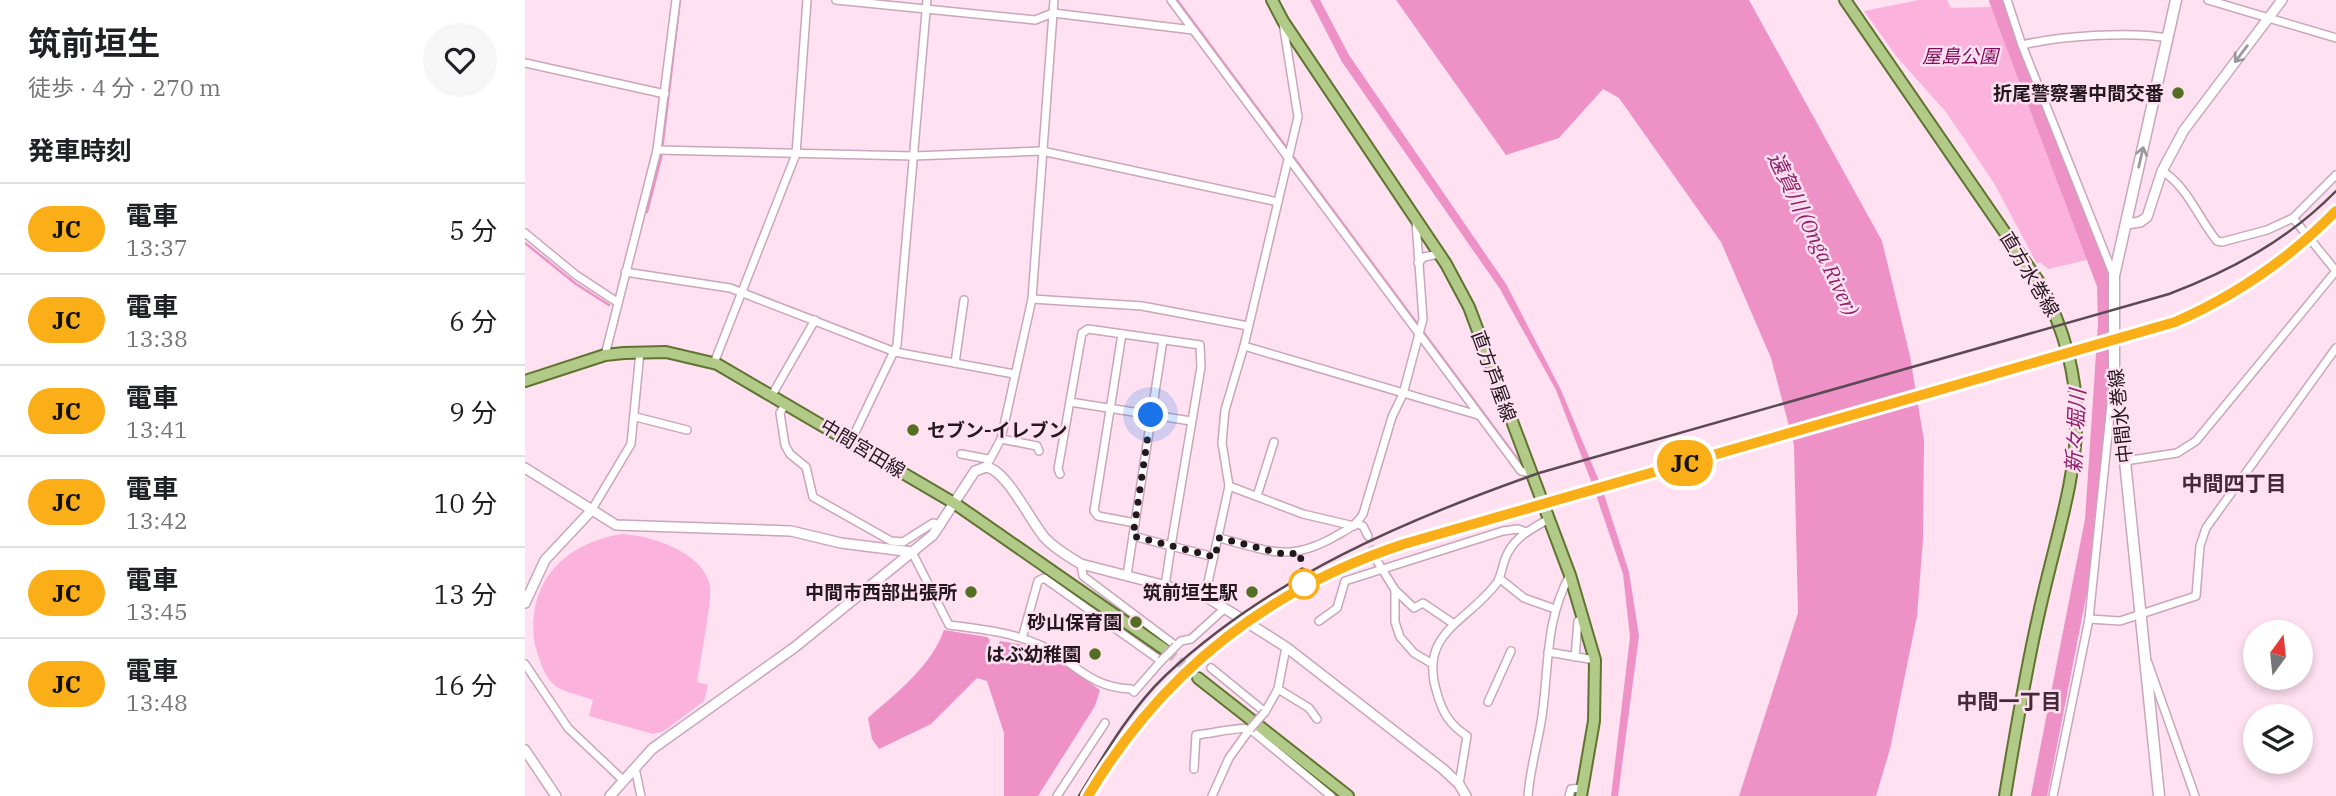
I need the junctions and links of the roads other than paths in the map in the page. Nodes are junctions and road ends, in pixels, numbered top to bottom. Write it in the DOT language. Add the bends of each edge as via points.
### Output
graph roads {
  1 [pos="676,0"];
  2 [pos="807,0"];
  3 [pos="836,0"];
  4 [pos="927,0"];
  5 [pos="1054,0"];
  6 [pos="1171,0"];
  7 [pos="1272,0"];
  8 [pos="1845,0"];
  9 [pos="2007,0"];
  10 [pos="2176,0"];
  11 [pos="2208,0"];
  12 [pos="2241,0"];
  13 [pos="2282,0"];
  14 [pos="2239,9"];
  15 [pos="926,10"];
  16 [pos="1053,13"];
  17 [pos="2268,18"];
  18 [pos="1283,21"];
  19 [pos="1193,30"];
  20 [pos="2168,38"];
  21 [pos="2336,38"];
  22 [pos="2022,45"];
  23 [pos="525,63"];
  24 [pos="665,94"];
  25 [pos="657,150"];
  26 [pos="1042,152"];
  27 [pos="796,154"];
  28 [pos="913,156"];
  29 [pos="1289,160"];
  30 [pos="2162,171"];
  31 [pos="2336,175"];
  32 [pos="1278,202"];
  33 [pos="2293,218"];
  34 [pos="1416,222"];
  35 [pos="2126,224"];
  36 [pos="525,233"];
  37 [pos="1439,254"];
  38 [pos="1418,263"];
  39 [pos="2336,271"];
  40 [pos="625,272"];
  41 [pos="2114,276"];
  42 [pos="743,292"];
  43 [pos="1032,299"];
  44 [pos="964,300"];
  45 [pos="617,302"];
  46 [pos="815,320"];
  47 [pos="1248,326"];
  48 [pos="1122,334"];
  49 [pos="1419,335"];
  50 [pos="1163,340"];
  51 [pos="1244,346"];
  52 [pos="2336,348"];
  53 [pos="640,352"];
  54 [pos="895,352"];
  55 [pos="605,355"];
  56 [pos="714,363"];
  57 [pos="955,363"];
  58 [pos="1014,374"];
  59 [pos="525,381"];
  60 [pos="2114,383"];
  61 [pos="772,394"];
  62 [pos="1403,394"];
  63 [pos="786,402"];
  64 [pos="1070,402"];
  65 [pos="1110,409"];
  66 [pos="1151,415"];
  67 [pos="1479,415"];
  68 [pos="636,417"];
  69 [pos="1191,421"];
  70 [pos="687,430"];
  71 [pos="1001,439"];
  72 [pos="851,441"];
  73 [pos="1274,442"];
  74 [pos="1039,451"];
  75 [pos="961,454"];
  76 [pos="2125,461"];
  77 [pos="987,463"];
  78 [pos="525,468"];
  79 [pos="1530,473"];
  80 [pos="1061,474"];
  81 [pos="1229,486"];
  82 [pos="1257,496"];
  83 [pos="954,503"];
  84 [pos="591,511"];
  85 [pos="1547,520"];
  86 [pos="1135,523"];
  87 [pos="941,525"];
  88 [pos="1355,525"];
  89 [pos="1526,532"];
  90 [pos="1133,536"];
  91 [pos="1368,536"];
  92 [pos="1219,538"];
  93 [pos="1171,546"];
  94 [pos="912,552"];
  95 [pos="1215,557"];
  96 [pos="1081,564"];
  97 [pos="1378,565"];
  98 [pos="1126,575"];
  99 [pos="1570,575"];
  100 [pos="1499,578"];
  101 [pos="1165,586"];
  102 [pos="1395,590"];
  103 [pos="1205,596"];
  104 [pos="525,603"];
  105 [pos="1224,609"];
  106 [pos="1555,609"];
  107 [pos="2140,614"];
  108 [pos="2089,619"];
  109 [pos="1319,621"];
  110 [pos="1578,621"];
  111 [pos="1454,624"];
  112 [pos="1023,638"];
  113 [pos="1286,647"];
  114 [pos="1511,651"];
  115 [pos="1548,652"];
  116 [pos="1168,653"];
  117 [pos="2145,655"];
  118 [pos="1576,657"];
  119 [pos="1595,660"];
  120 [pos="1431,663"];
  121 [pos="525,664"];
  122 [pos="1211,668"];
  123 [pos="1198,678"];
  124 [pos="1278,689"];
  125 [pos="1488,702"];
  126 [pos="1265,712"];
  127 [pos="1317,719"];
  128 [pos="1105,723"];
  129 [pos="1250,729"];
  130 [pos="525,750"];
  131 [pos="635,768"];
  132 [pos="1194,769"];
  133 [pos="624,781"];
  134 [pos="1459,784"];
  135 [pos="1582,792"];
  136 [pos="556,796"];
  137 [pos="610,796"];
  138 [pos="641,796"];
  139 [pos="1057,796"];
  140 [pos="1212,796"];
  141 [pos="1331,796"];
  142 [pos="1348,796"];
  143 [pos="1466,796"];
  144 [pos="1528,796"];
  145 [pos="1569,796"];
  146 [pos="2005,796"];
  147 [pos="2053,796"];
  148 [pos="2159,796"];
  149 [pos="2195,796"];
  1 -- 24 [label="street"];
  2 -- 27 [label="street"];
  3 -- 15 [label="street"];
  4 -- 15 [label="street"];
  5 -- 16 [label="street"];
  6 -- 19 [label="street"];
  7 -- 18 [label="main road, 直方芦屋線"];
  8 -- 146 [label="main road, 直方水巻線" via="2041,285 2058,317 2074,369 2078,411 2073,464"];
  9 -- 22 [label="street"];
  10 -- 20 [label="main road, 中間水巻線"];
  11 -- 14 [label="street"];
  12 -- 14 [label="street"];
  13 -- 17 [label="street"];
  14 -- 17 [label="street"];
  15 -- 16 [label="street" via="1035,20"];
  15 -- 28 [label="street"];
  16 -- 19 [label="street"];
  16 -- 26 [label="street"];
  17 -- 21 [label="street"];
  17 -- 30 [label="street, one-way" via="2184,130"];
  18 -- 29 [label="street" via="1298,101"];
  18 -- 34 [label="main road, 直方芦屋線"];
  19 -- 29 [label="street"];
  20 -- 22 [label="street" via="2147,34"];
  35 -- 20 [label="main road, 中間水巻線, one-way"];
  22 -- 41 [label="street"];
  23 -- 24 [label="street"];
  24 -- 25 [label="street"];
  25 -- 27 [label="street"];
  25 -- 40 [label="street"];
  26 -- 28 [label="street"];
  26 -- 32 [label="street"];
  26 -- 43 [label="street"];
  27 -- 28 [label="street"];
  27 -- 42 [label="street"];
  28 -- 54 [label="street"];
  29 -- 32 [label="street"];
  29 -- 49 [label="street"];
  30 -- 33 [label="street" via="2181,186 2217,241 2267,230"];
  30 -- 35 [label="street" via="2147,217"];
  31 -- 33 [label="street"];
  32 -- 47 [label="street"];
  33 -- 39 [label="street"];
  34 -- 37 [label="main road, 直方芦屋線"];
  34 -- 38 [label="street"];
  35 -- 41 [label="main road, 中間水巻線"];
  36 -- 45 [label="street"];
  37 -- 38 [label="street"];
  37 -- 79 [label="main road, 直方芦屋線" via="1469,307"];
  38 -- 49 [label="street" via="1423,319"];
  39 -- 76 [label="street" via="2196,441 2164,457"];
  40 -- 42 [label="street"];
  40 -- 45 [label="street"];
  41 -- 60 [label="main road, 中間水巻線"];
  42 -- 46 [label="street"];
  42 -- 56 [label="street"];
  43 -- 47 [label="street" via="1142,306"];
  43 -- 58 [label="street"];
  44 -- 57 [label="street"];
  45 -- 55 [label="street"];
  46 -- 54 [label="street"];
  46 -- 61 [label="street"];
  47 -- 51 [label="street"];
  48 -- 50 [label="street"];
  48 -- 64 [label="street" via="1087,329 1082,333"];
  48 -- 65 [label="street"];
  49 -- 62 [label="street"];
  49 -- 67 [label="street"];
  50 -- 66 [label="street"];
  50 -- 69 [label="street" via="1200,345 1203,352"];
  51 -- 62 [label="street"];
  51 -- 81 [label="street" via="1222,425"];
  52 -- 107 [label="street" via="2206,528 2196,596"];
  53 -- 55 [label="main road, 中間宮田線"];
  53 -- 56 [label="main road, 中間宮田線" via="689,355"];
  53 -- 68 [label="street"];
  54 -- 57 [label="street"];
  54 -- 72 [label="street"];
  55 -- 59 [label="main road, 中間宮田線"];
  56 -- 61 [label="main road, 中間宮田線"];
  57 -- 58 [label="street"];
  58 -- 71 [label="street"];
  60 -- 76 [label="main road, 中間水巻線"];
  60 -- 108 [label="street"];
  61 -- 63 [label="main road, 中間宮田線"];
  62 -- 67 [label="street"];
  62 -- 88 [label="street" via="1363,514"];
  63 -- 72 [label="main road, 中間宮田線"];
  63 -- 87 [label="street" via="780,413 785,445 806,467 813,498 891,541 903,542 933,523"];
  64 -- 65 [label="street"];
  64 -- 80 [label="street" via="1058,469"];
  65 -- 66 [label="street"];
  65 -- 86 [label="street" via="1094,511 1098,516"];
  66 -- 69 [label="street"];
  66 -- 86 [label="street"];
  67 -- 79 [label="street" via="1521,471"];
  68 -- 70 [label="street"];
  68 -- 84 [label="street" via="628,453"];
  69 -- 93 [label="street"];
  71 -- 74 [label="street" via="1037,446"];
  71 -- 77 [label="street"];
  72 -- 83 [label="main road, 中間宮田線"];
  73 -- 82 [label="street"];
  75 -- 77 [label="street"];
  76 -- 107 [label="main road, 中間水巻線"];
  77 -- 83 [label="street" via="975,471"];
  77 -- 96 [label="street" via="1044,536"];
  78 -- 84 [label="street"];
  79 -- 85 [label="main road, 直方芦屋線"];
  81 -- 82 [label="street"];
  81 -- 92 [label="street"];
  82 -- 88 [label="street" via="1303,514"];
  83 -- 87 [label="street"];
  83 -- 116 [label="main road, 中間宮田線"];
  84 -- 94 [label="street" via="616,525 791,531"];
  84 -- 104 [label="street" via="545,560"];
  85 -- 89 [label="street"];
  85 -- 99 [label="main road, 直方芦屋線"];
  86 -- 90 [label="street"];
  87 -- 94 [label="street"];
  88 -- 91 [label="street" via="1363,526"];
  88 -- 92 [label="street" via="1300,553 1284,554"];
  89 -- 97 [label="street" via="1503,531"];
  89 -- 100 [label="street" via="1512,545"];
  90 -- 93 [label="street"];
  90 -- 98 [label="street"];
  92 -- 95 [label="street"];
  93 -- 95 [label="street"];
  93 -- 101 [label="street"];
  94 -- 112 [label="street" via="949,625"];
  94 -- 131 [label="street" via="795,647 652,749"];
  95 -- 103 [label="street"];
  96 -- 98 [label="street"];
  96 -- 116 [label="street" via="1083,576"];
  97 -- 102 [label="street"];
  97 -- 109 [label="street" via="1345,581 1337,608"];
  98 -- 101 [label="street"];
  99 -- 106 [label="street"];
  99 -- 119 [label="main road, 直方芦屋線"];
  100 -- 106 [label="street" via="1524,598"];
  100 -- 111 [label="street"];
  101 -- 103 [label="street"];
  102 -- 111 [label="street" via="1414,608 1423,603"];
  102 -- 120 [label="street" via="1400,637 1413,653"];
  103 -- 105 [label="street"];
  105 -- 113 [label="street"];
  105 -- 116 [label="street"];
  106 -- 115 [label="street"];
  107 -- 108 [label="street" via="2120,621"];
  107 -- 117 [label="main road, 中間水巻線"];
  108 -- 147 [label="street"];
  110 -- 118 [label="street"];
  111 -- 120 [label="street" via="1441,638"];
  112 -- 116 [label="street" via="1107,688 1134,692"];
  112 -- 116 [label="street" via="1038,581 1044,578"];
  113 -- 124 [label="street"];
  113 -- 134 [label="street"];
  114 -- 125 [label="street"];
  115 -- 118 [label="street"];
  115 -- 144 [label="street"];
  117 -- 148 [label="main road, 中間水巻線"];
  117 -- 149 [label="street"];
  118 -- 119 [label="street"];
  119 -- 135 [label="main road, 直方芦屋線" via="1594,721"];
  120 -- 134 [label="street" via="1442,710 1467,736"];
  121 -- 133 [label="street" via="568,728"];
  122 -- 126 [label="street"];
  123 -- 142 [label="main road"];
  124 -- 126 [label="street"];
  124 -- 127 [label="street" via="1309,708"];
  126 -- 129 [label="street, bridge"];
  128 -- 139 [label="street"];
  129 -- 132 [label="street" via="1196,735"];
  129 -- 140 [label="street" via="1229,758"];
  129 -- 141 [label="street"];
  130 -- 136 [label="street"];
  131 -- 133 [label="street"];
  131 -- 138 [label="street"];
  133 -- 137 [label="street"];
  134 -- 143 [label="street"];
  135 -- 145 [label="street" via="1571,789"];
}
